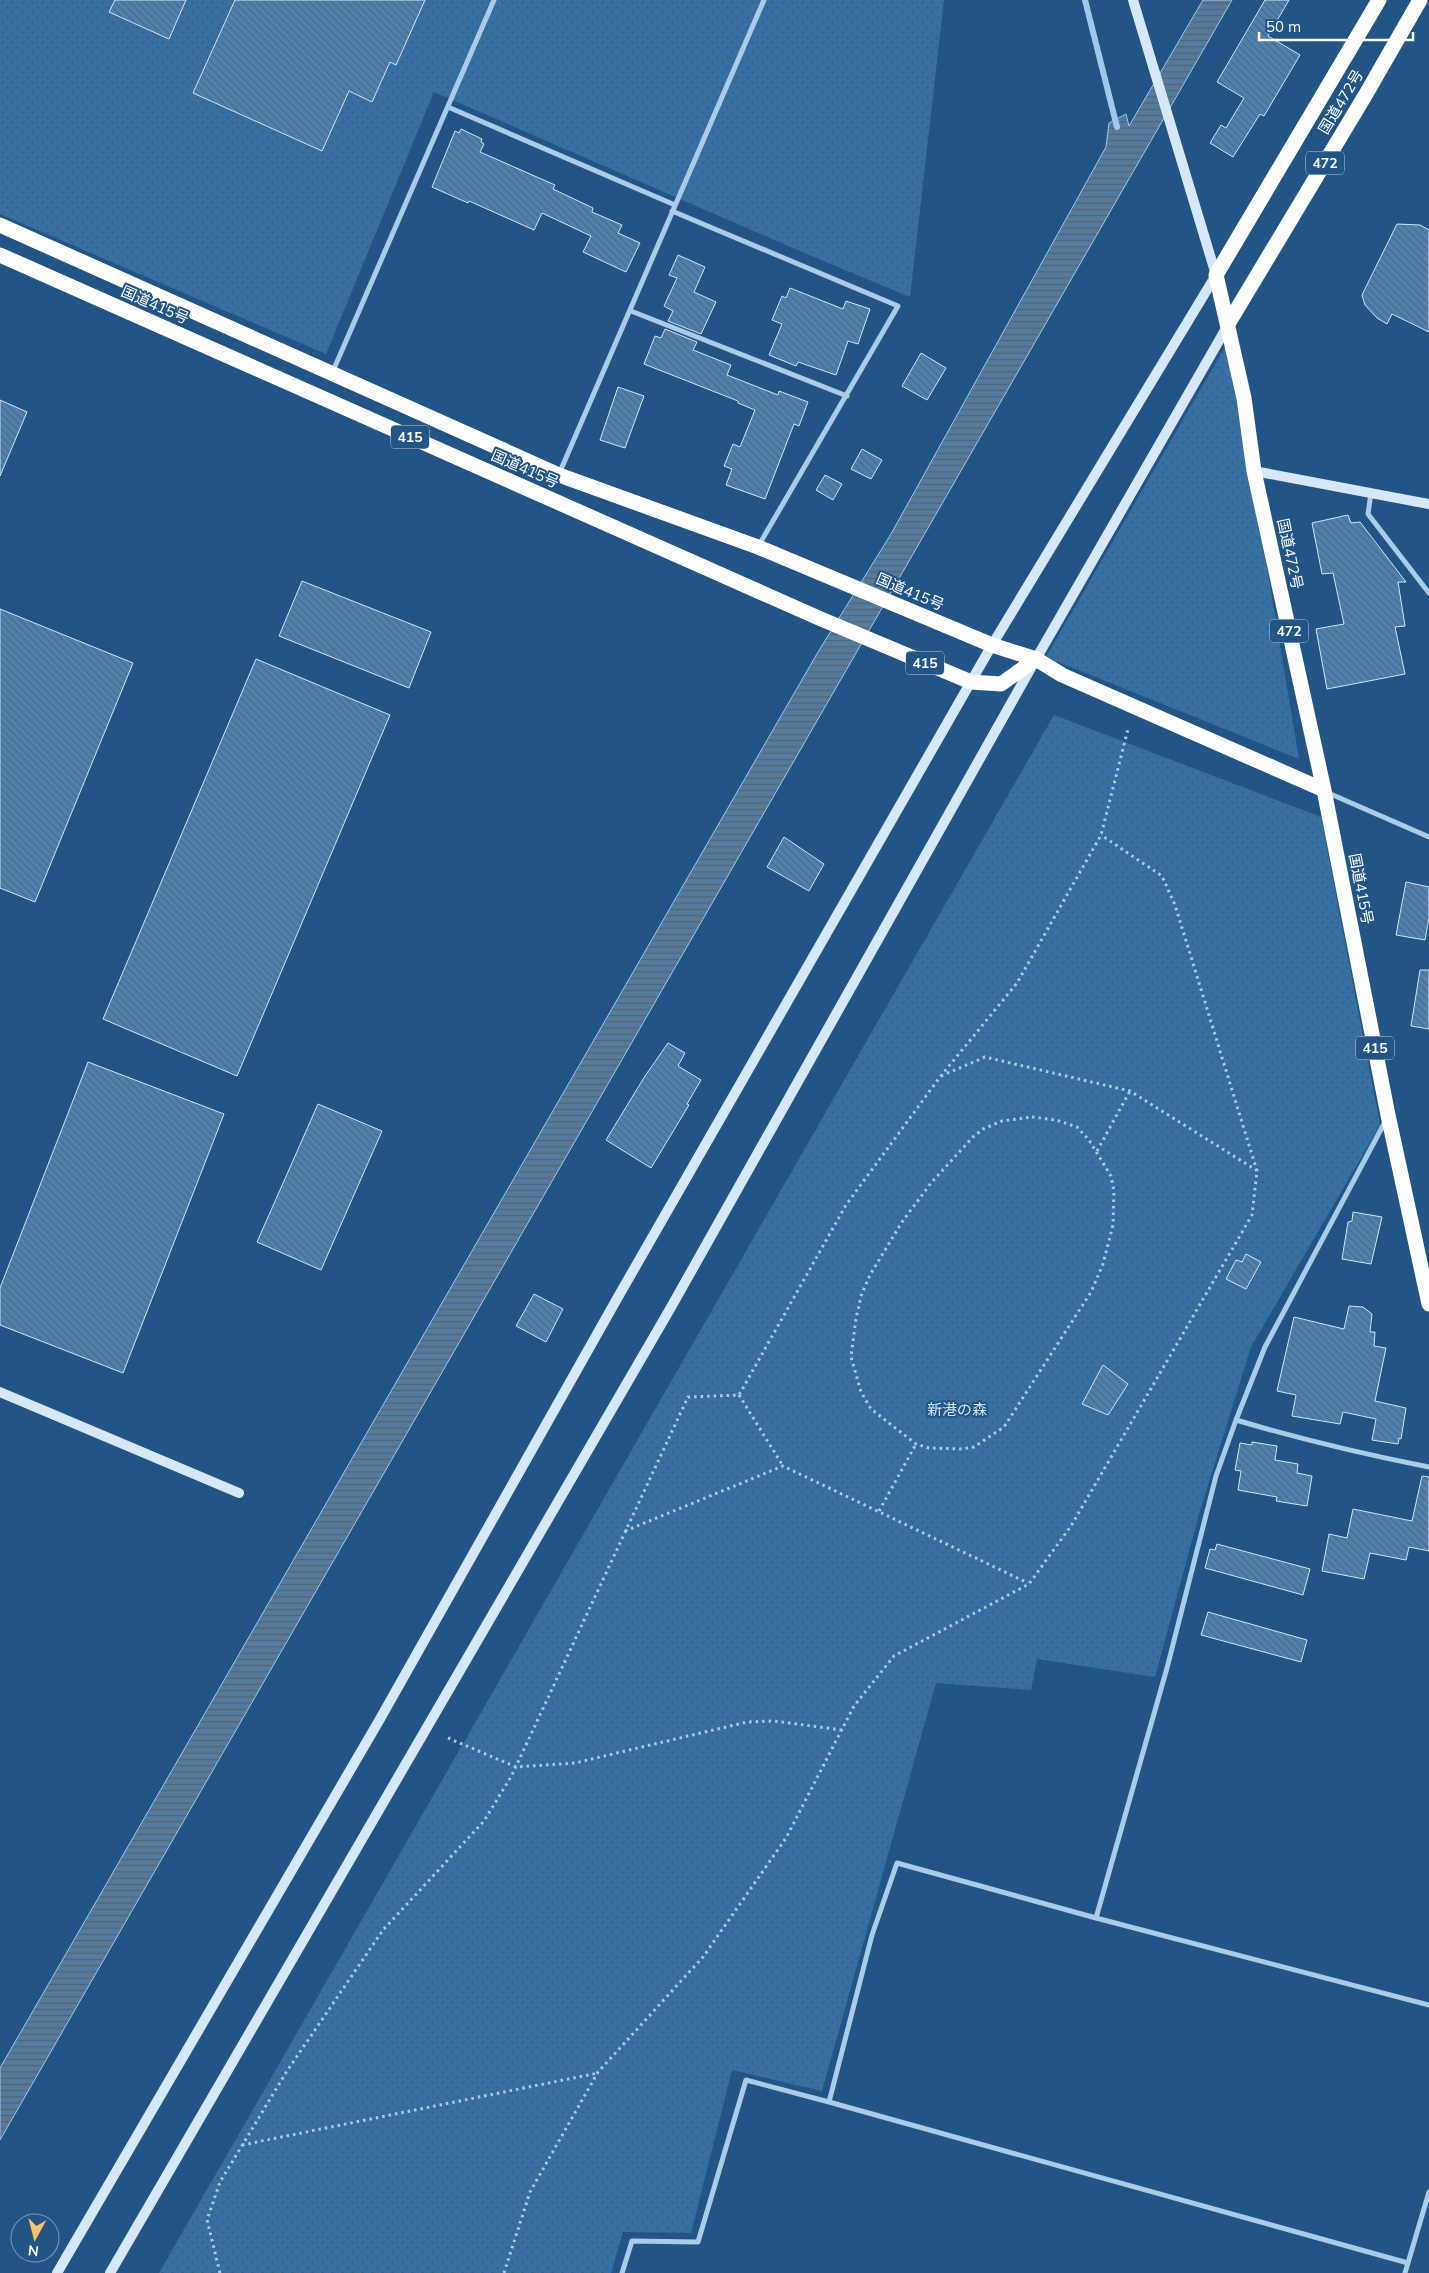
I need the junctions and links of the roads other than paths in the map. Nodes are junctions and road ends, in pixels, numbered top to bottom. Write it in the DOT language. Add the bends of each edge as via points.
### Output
graph roads {
  1 [pos="494,0"];
  2 [pos="764,0"];
  3 [pos="1132,0"];
  4 [pos="1379,0"];
  5 [pos="1420,0"];
  6 [pos="448,107"];
  7 [pos="675,205"];
  8 [pos="672,211"];
  9 [pos="0,225"];
  10 [pos="0,255"];
  11 [pos="1216,275"];
  12 [pos="631,311"];
  13 [pos="1228,324"];
  14 [pos="332,374"];
  15 [pos="847,396"];
  16 [pos="1254,471"];
  17 [pos="559,475"];
  18 [pos="1371,493"];
  19 [pos="1429,504"];
  20 [pos="758,547"];
  21 [pos="1429,593"];
  22 [pos="992,645"];
  23 [pos="1036,659"];
  24 [pos="971,682"];
  25 [pos="1324,790"];
  26 [pos="1429,837"];
  27 [pos="1388,1115"];
  28 [pos="1429,1304"];
  29 [pos="0,1392"];
  30 [pos="1236,1420"];
  31 [pos="1429,1466"];
  32 [pos="239,1493"];
  33 [pos="1096,1918"];
  34 [pos="1429,2005"];
  35 [pos="829,2102"];
  36 [pos="1429,2192"];
  37 [pos="1408,2263"];
  38 [pos="57,2273"];
  39 [pos="110,2273"];
  40 [pos="622,2273"];
  41 [pos="1405,2273"];
  1 -- 6 [label="street"];
  2 -- 7 [label="street"];
  3 -- 11 [label="street"];
  4 -- 11 [label="highway, 国道472号 / 472"];
  5 -- 13 [label="highway, 国道472号 / 472"];
  6 -- 7 [label="street"];
  6 -- 14 [label="street"];
  7 -- 8 [label="street"];
  8 -- 12 [label="street"];
  8 -- 15 [label="street" via="898,306"];
  9 -- 14 [label="highway, 国道415号 / 415"];
  10 -- 24 [label="highway, 国道415号 / 415" via="821,619"];
  11 -- 13 [label="highway, 国道472号 / 472"];
  11 -- 22 [label="street"];
  12 -- 15 [label="street"];
  12 -- 17 [label="street"];
  13 -- 16 [label="highway, 国道472号 / 472" via="1244,398"];
  13 -- 23 [label="street"];
  14 -- 17 [label="highway, 国道415号 / 415"];
  15 -- 20 [label="street"];
  16 -- 18 [label="street"];
  16 -- 25 [label="highway, 国道472号 / 472"];
  17 -- 20 [label="highway, 国道415号 / 415"];
  18 -- 19 [label="street"];
  18 -- 21 [label="street" via="1368,514"];
  20 -- 22 [label="highway, 国道415号 / 415"];
  22 -- 23 [label="highway, 国道415号 / 415"];
  22 -- 24 [label="street"];
  23 -- 24 [label="highway, 国道415号 / 415" via="1001,684"];
  23 -- 25 [label="highway, 国道415号 / 415" via="1062,675"];
  23 -- 39 [label="street" via="670,1309"];
  24 -- 38 [label="street" via="375,1728"];
  25 -- 26 [label="street"];
  25 -- 27 [label="highway, 国道415号 / 415"];
  27 -- 28 [label="highway, 国道415号 / 415"];
  27 -- 30 [label="street" via="1265,1347"];
  29 -- 32 [label="street"];
  30 -- 31 [label="street" via="1364,1454"];
  30 -- 33 [label="street" via="1216,1476 1167,1668"];
  33 -- 34 [label="street"];
  33 -- 35 [label="street" via="897,1863 872,1935"];
  35 -- 37 [label="street"];
  35 -- 40 [label="street" via="746,2080 698,2242 632,2241"];
  36 -- 37 [label="street"];
  37 -- 41 [label="street"];
}
